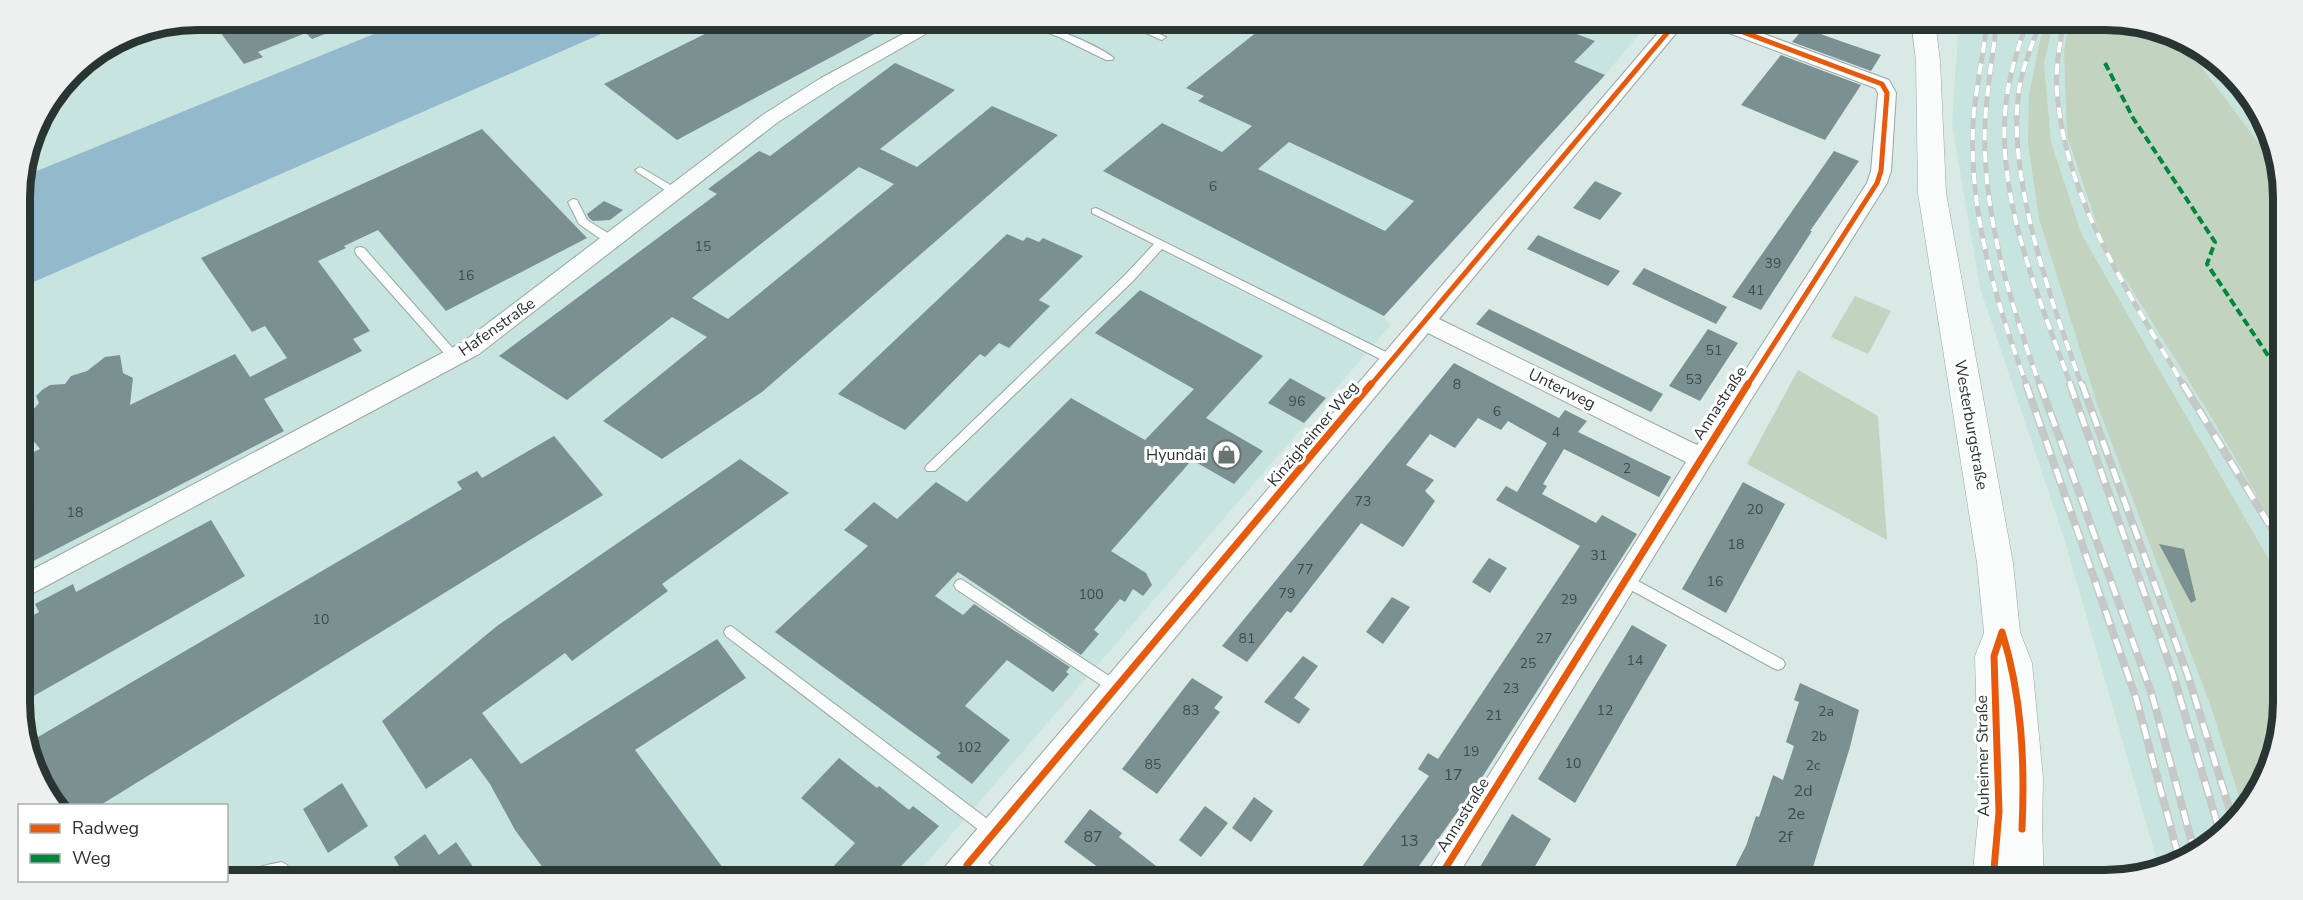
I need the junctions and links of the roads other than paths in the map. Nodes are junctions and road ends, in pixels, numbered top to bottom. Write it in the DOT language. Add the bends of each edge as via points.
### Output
graph roads {
  1 [pos="923,30"];
  2 [pos="1047,30"];
  3 [pos="1146,30"];
  4 [pos="1670,30"];
  5 [pos="1738,30"];
  6 [pos="1921,30"];
  7 [pos="1162,37"];
  8 [pos="1109,58"];
  9 [pos="640,170"];
  10 [pos="675,192"];
  11 [pos="573,202"];
  12 [pos="1096,211"];
  13 [pos="612,241"];
  14 [pos="1161,243"];
  15 [pos="360,251"];
  16 [pos="1424,321"];
  17 [pos="454,357"];
  18 [pos="1392,360"];
  19 [pos="1701,458"];
  20 [pos="931,468"];
  21 [pos="1625,580"];
  22 [pos="30,584"];
  23 [pos="961,585"];
  24 [pos="731,632"];
  25 [pos="2002,632"];
  26 [pos="1778,664"];
  27 [pos="1115,687"];
  28 [pos="994,833"];
  29 [pos="972,870"];
  30 [pos="1444,870"];
  31 [pos="1994,870"];
  32 [pos="2023,870"];
  1 -- 10 [label="street, Hafenstraße" via="795,102"];
  2 -- 8 [label="lane"];
  3 -- 7 [label="lane"];
  4 -- 16 [label="street, Kinzigheimer Weg"];
  5 -- 19 [label="street, Annastraße" via="1877,81 1887,93 1884,162 1877,183"];
  6 -- 25 [label="main road, Westerburgstraße" via="1928,61 1932,193 1995,563"];
  9 -- 10 [label="lane"];
  10 -- 13 [label="street, Hafenstraße"];
  11 -- 13 [label="lane" via="584,222"];
  12 -- 14 [label="lane"];
  13 -- 17 [label="street, Hafenstraße"];
  14 -- 18 [label="lane"];
  14 -- 20 [label="lane"];
  15 -- 17 [label="lane"];
  16 -- 18 [label="street, Kinzigheimer Weg"];
  16 -- 19 [label="street, Unterweg"];
  17 -- 22 [label="street, Hafenstraße"];
  18 -- 27 [label="street, Kinzigheimer Weg"];
  19 -- 21 [label="street, Annastraße"];
  21 -- 26 [label="lane"];
  21 -- 30 [label="street, Annastraße"];
  23 -- 27 [label="lane"];
  24 -- 28 [label="lane"];
  25 -- 31 [label="main road, Auheimer Straße" via="1994,656 1999,812"];
  25 -- 32 [label="main road, Westerburgstraße" via="2013,663 2024,778"];
  27 -- 28 [label="street, Kinzigheimer Weg"];
  28 -- 29 [label="street, Kinzigheimer Weg"];
}
